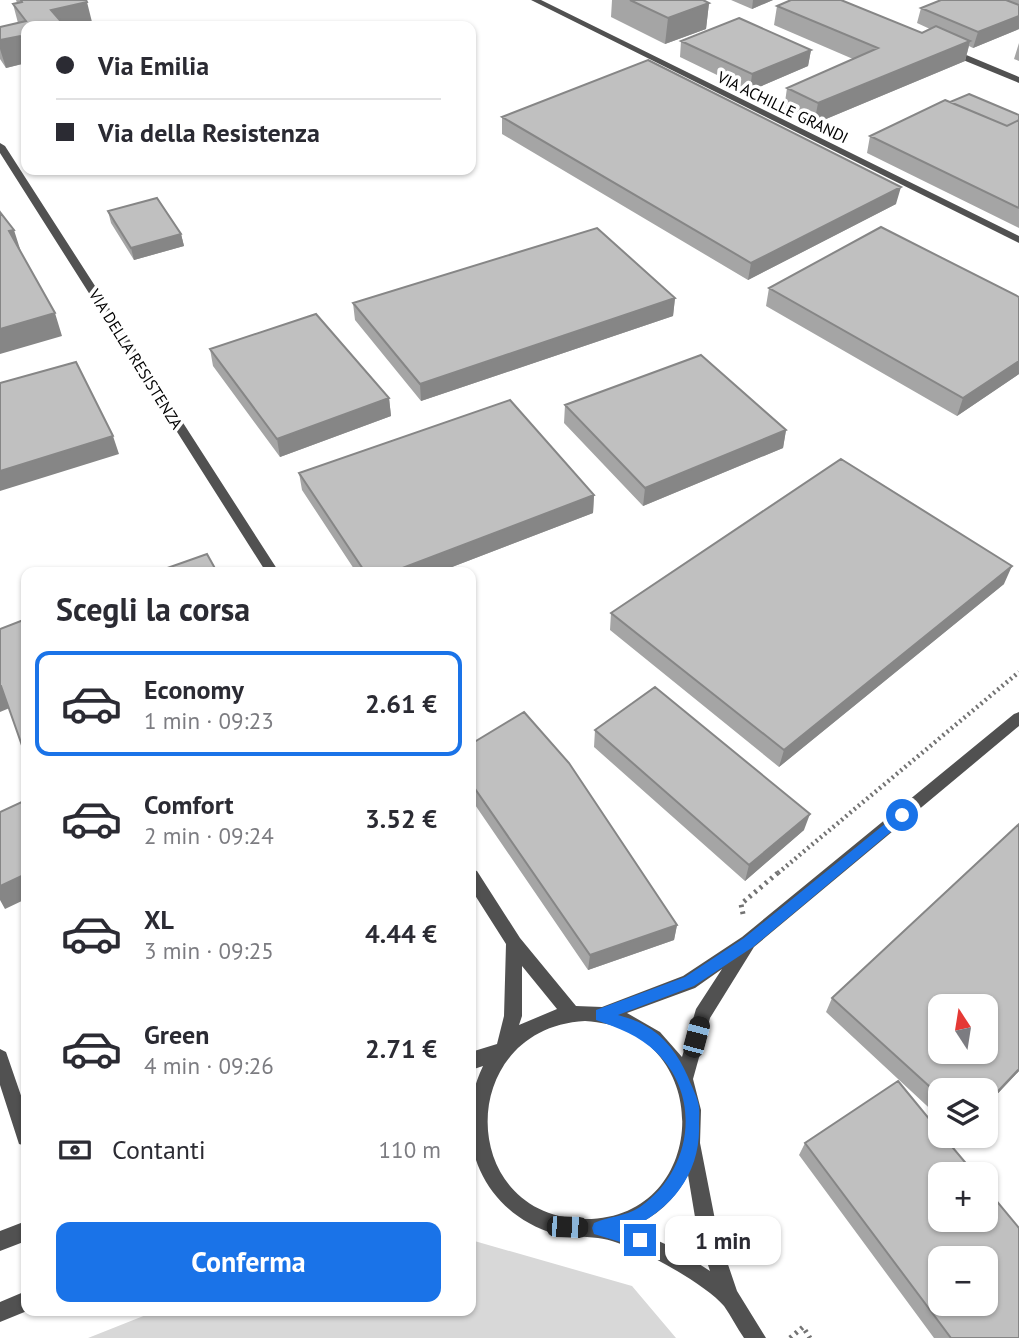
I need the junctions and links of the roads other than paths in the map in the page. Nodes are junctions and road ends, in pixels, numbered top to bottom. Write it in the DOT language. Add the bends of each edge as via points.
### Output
graph roads {
  1 [pos="535,0"];
  2 [pos="935,44"];
  3 [pos="1019,80"];
  4 [pos="0,146"];
  5 [pos="1019,240"];
  6 [pos="269,567"];
  7 [pos="1019,718"];
  8 [pos="476,885"];
  9 [pos="514,943"];
  10 [pos="748,943"];
  11 [pos="572,1013"];
  12 [pos="601,1015"];
  13 [pos="501,1049"];
  14 [pos="0,1058"];
  15 [pos="476,1059"];
  16 [pos="684,1081"];
  17 [pos="21,1122"];
  18 [pos="692,1141"];
  19 [pos="476,1146"];
  20 [pos="599,1228"];
  21 [pos="21,1233"];
  22 [pos="0,1241"];
  23 [pos="729,1297"];
  24 [pos="21,1303"];
  25 [pos="0,1312"];
  26 [pos="756,1338"];
  1 -- 5 [label="street, VIA ACHILLE GRANDI"];
  2 -- 3 [label="street"];
  4 -- 6 [label="street, VIA DELLA RESISTENZA"];
  7 -- 10 [label="street"];
  8 -- 9 [label="street"];
  9 -- 11 [label="street"];
  9 -- 13 [label="street" via="513,1016"];
  10 -- 12 [label="street" via="689,982"];
  10 -- 16 [label="street" via="702,1015"];
  11 -- 12 [label="street"];
  11 -- 13 [label="street" via="534,1023"];
  12 -- 16 [label="street" via="639,1030 662,1048"];
  13 -- 15 [label="street"];
  13 -- 19 [label="street" via="483,1081"];
  14 -- 17 [label="street"];
  16 -- 18 [label="street" via="692,1104"];
  18 -- 20 [label="street" via="688,1160 664,1198 643,1215"];
  18 -- 23 [label="street" via="708,1235"];
  19 -- 20 [label="street" via="506,1192 534,1214 567,1227"];
  20 -- 23 [label="street" via="674,1256"];
  21 -- 22 [label="street"];
  23 -- 26 [label="street"];
  24 -- 25 [label="street"];
}
